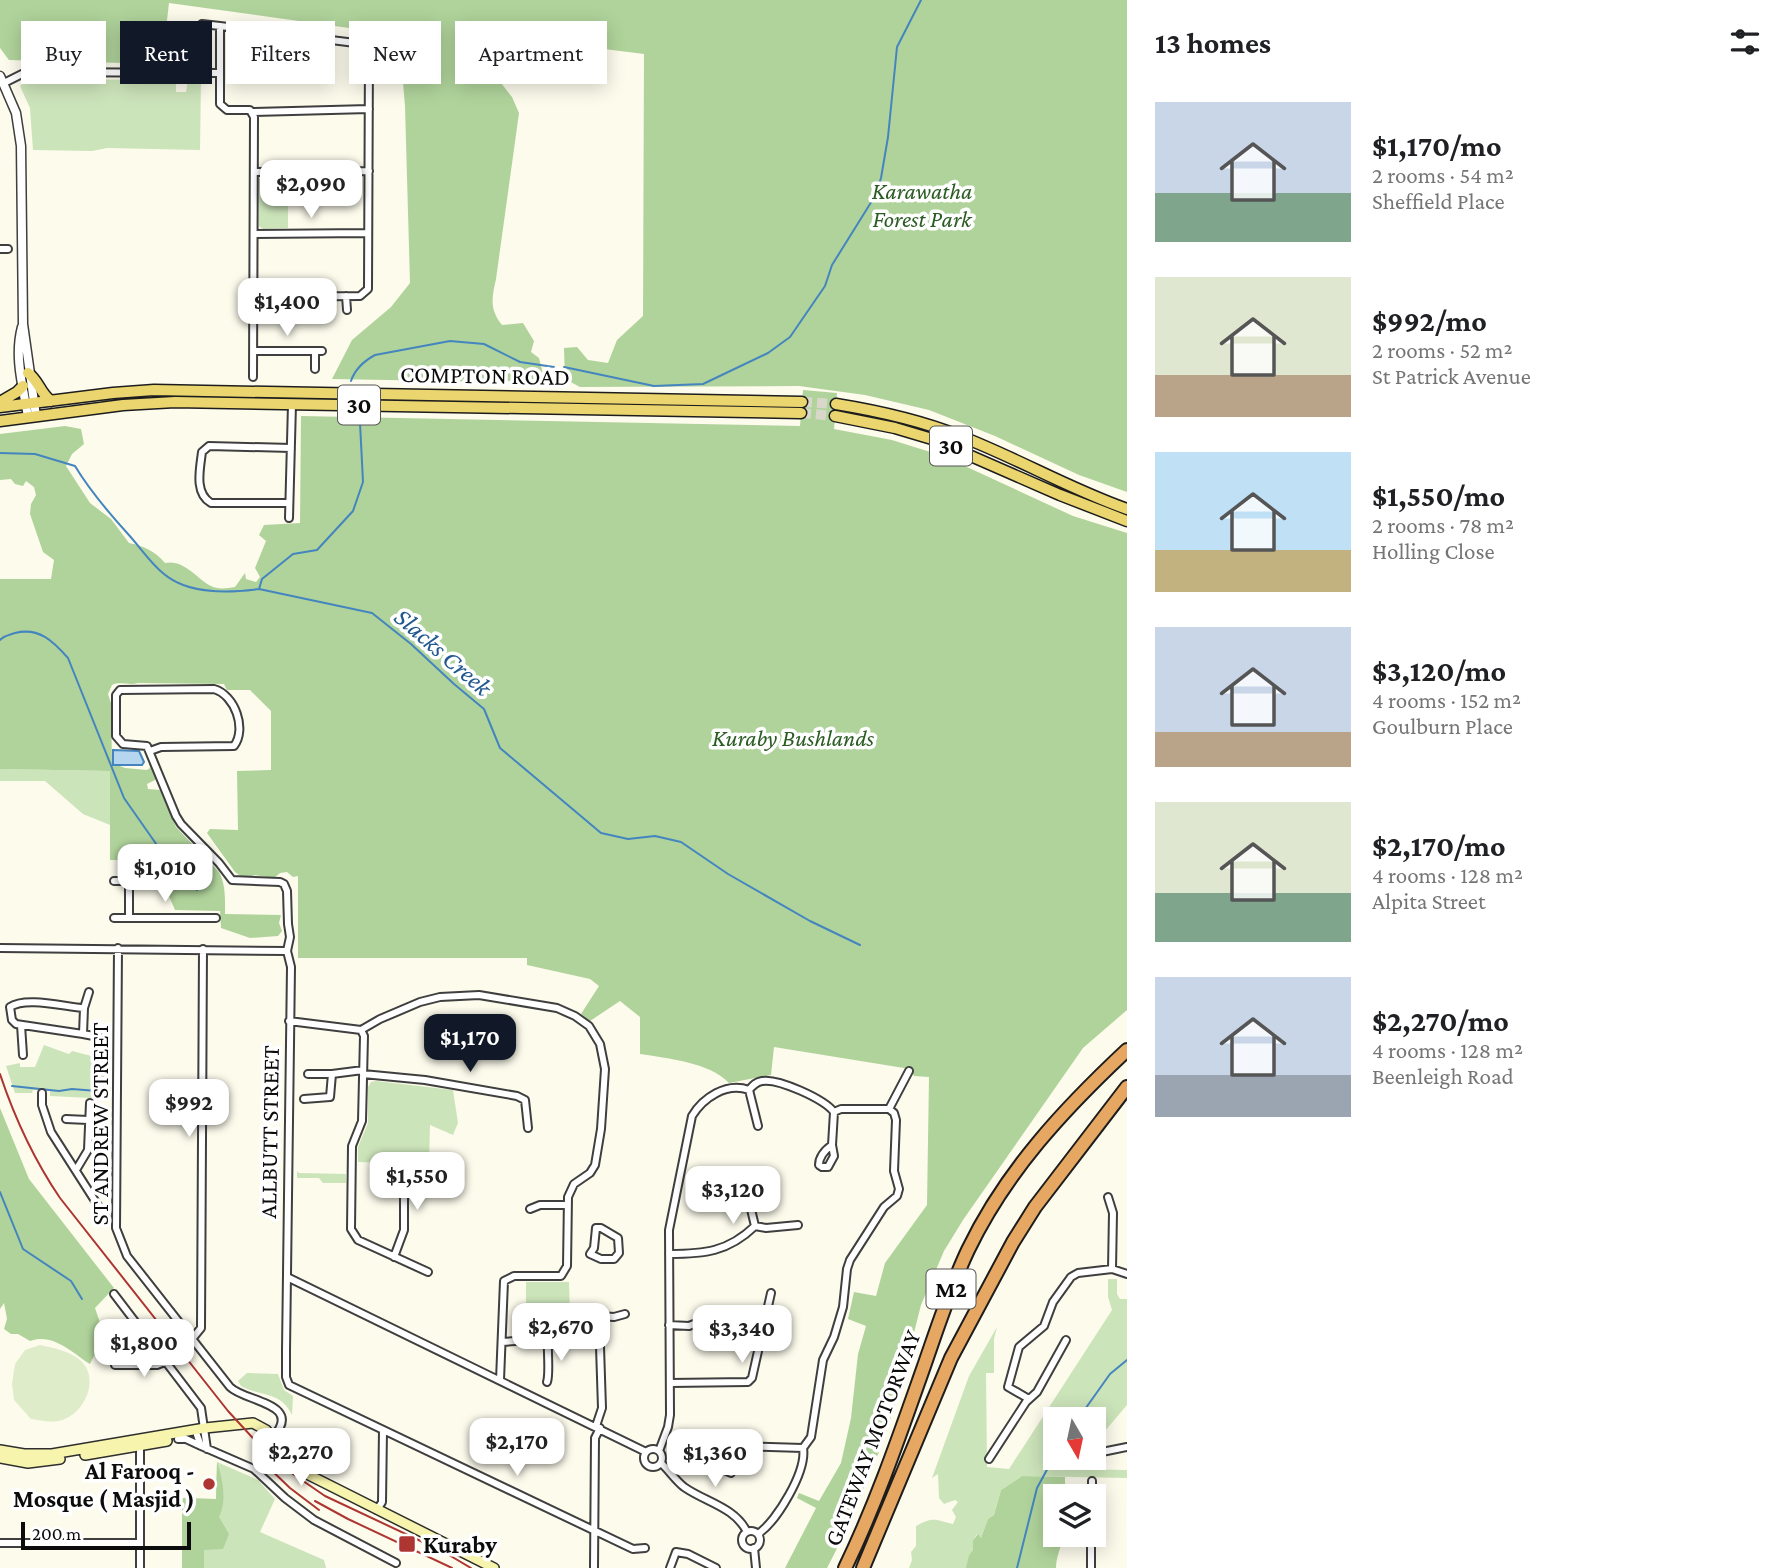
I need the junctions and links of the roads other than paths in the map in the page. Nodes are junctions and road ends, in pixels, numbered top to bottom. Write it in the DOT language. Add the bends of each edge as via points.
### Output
graph roads {
  1 [pos="212,25"];
  2 [pos="220,26"];
  3 [pos="220,74"];
  4 [pos="2,80"];
  5 [pos="369,109"];
  6 [pos="252,112"];
  7 [pos="369,171"];
  8 [pos="254,172"];
  9 [pos="368,233"];
  10 [pos="254,234"];
  11 [pos="346,296"];
  12 [pos="253,297"];
  13 [pos="347,310"];
  14 [pos="23,324"];
  15 [pos="253,351"];
  16 [pos="315,369"];
  17 [pos="28,373"];
  18 [pos="253,377"];
  19 [pos="23,386"];
  20 [pos="51,401"];
  21 [pos="0,402"];
  22 [pos="30,403"];
  23 [pos="292,404"];
  24 [pos="836,404"];
  25 [pos="0,407"];
  26 [pos="835,416"];
  27 [pos="32,417"];
  28 [pos="0,421"];
  29 [pos="291,448"];
  30 [pos="289,503"];
  31 [pos="1127,509"];
  32 [pos="289,518"];
  33 [pos="1127,521"];
  34 [pos="150,751"];
  35 [pos="162,781"];
  36 [pos="153,785"];
  37 [pos="129,872"];
  38 [pos="114,881"];
  39 [pos="129,881"];
  40 [pos="114,918"];
  41 [pos="129,918"];
  42 [pos="216,918"];
  43 [pos="0,948"];
  44 [pos="118,948"];
  45 [pos="204,949"];
  46 [pos="286,951"];
  47 [pos="89,992"];
  48 [pos="84,1008"];
  49 [pos="289,1021"];
  50 [pos="21,1026"];
  51 [pos="361,1030"];
  52 [pos="83,1034"];
  53 [pos="104,1038"];
  54 [pos="1127,1050"];
  55 [pos="23,1055"];
  56 [pos="909,1071"];
  57 [pos="363,1072"];
  58 [pos="308,1074"];
  59 [pos="332,1074"];
  60 [pos="1127,1087"];
  61 [pos="748,1090"];
  62 [pos="42,1093"];
  63 [pos="1127,1095"];
  64 [pos="304,1099"];
  65 [pos="90,1102"];
  66 [pos="889,1109"];
  67 [pos="1110,1110"];
  68 [pos="834,1112"];
  69 [pos="66,1119"];
  70 [pos="89,1120"];
  71 [pos="758,1126"];
  72 [pos="528,1128"];
  73 [pos="832,1144"];
  74 [pos="394,1158"];
  75 [pos="404,1158"];
  76 [pos="416,1158"];
  77 [pos="76,1170"];
  78 [pos="1108,1197"];
  79 [pos="749,1200"];
  80 [pos="567,1205"];
  81 [pos="530,1209"];
  82 [pos="106,1218"];
  83 [pos="798,1225"];
  84 [pos="755,1226"];
  85 [pos="594,1248"];
  86 [pos="669,1254"];
  87 [pos="394,1257"];
  88 [pos="1112,1269"];
  89 [pos="428,1272"];
  90 [pos="1127,1274"];
  91 [pos="287,1278"];
  92 [pos="771,1293"];
  93 [pos="114,1294"];
  94 [pos="575,1311"];
  95 [pos="625,1314"];
  96 [pos="598,1316"];
  97 [pos="699,1322"];
  98 [pos="669,1325"];
  99 [pos="548,1338"];
  100 [pos="559,1338"];
  101 [pos="192,1339"];
  102 [pos="1066,1340"];
  103 [pos="502,1342"];
  104 [pos="167,1362"];
  105 [pos="115,1365"];
  106 [pos="500,1380"];
  107 [pos="547,1382"];
  108 [pos="670,1383"];
  109 [pos="1029,1399"];
  110 [pos="598,1427"];
  111 [pos="383,1430"];
  112 [pos="203,1432"];
  113 [pos="273,1437"];
  114 [pos="178,1439"];
  115 [pos="140,1442"];
  116 [pos="1127,1447"];
  117 [pos="204,1448"];
  118 [pos="803,1448"];
  119 [pos="0,1450"];
  120 [pos="659,1451"];
  121 [pos="1106,1451"];
  122 [pos="646,1452"];
  123 [pos="0,1458"];
  124 [pos="989,1459"];
  125 [pos="660,1463"];
  126 [pos="715,1466"];
  127 [pos="723,1469"];
  128 [pos="732,1473"];
  129 [pos="377,1510"];
  130 [pos="594,1530"];
  131 [pos="747,1532"];
  132 [pos="758,1534"];
  133 [pos="140,1542"];
  134 [pos="0,1543"];
  135 [pos="1091,1547"];
  136 [pos="645,1548"];
  137 [pos="754,1548"];
  138 [pos="396,1563"];
  139 [pos="140,1568"];
  140 [pos="494,1568"];
  141 [pos="594,1568"];
  142 [pos="670,1568"];
  143 [pos="716,1568"];
  144 [pos="756,1568"];
  145 [pos="845,1568"];
  146 [pos="863,1568"];
  147 [pos="1091,1568"];
  1 -- 2 [label="street"];
  2 -- 3 [label="street"];
  2 -- 5 [label="street" via="363,44 369,51"];
  3 -- 4 [label="street" via="26,72"];
  3 -- 6 [label="street" via="223,109"];
  4 -- 14 [label="street" via="16,113 22,158"];
  5 -- 6 [label="street"];
  5 -- 7 [label="street"];
  6 -- 8 [label="street"];
  7 -- 8 [label="street"];
  7 -- 9 [label="street"];
  8 -- 10 [label="street"];
  9 -- 10 [label="street"];
  9 -- 11 [label="street" via="368,289 360,296"];
  10 -- 12 [label="street"];
  11 -- 12 [label="street"];
  11 -- 13 [label="street"];
  12 -- 15 [label="street"];
  14 -- 17 [label="street"];
  14 -- 19 [label="street" via="19,349"];
  15 -- 16 [label="street" via="318,351"];
  15 -- 18 [label="street"];
  17 -- 20 [label="main road"];
  17 -- 22 [label="street"];
  19 -- 21 [label="main road"];
  19 -- 22 [label="street"];
  20 -- 22 [label="main road, COMPTON ROAD / 30"];
  20 -- 23 [label="main road, COMPTON ROAD / 30" via="177,390 802,407"];
  22 -- 25 [label="main road, COMPTON ROAD / 30"];
  22 -- 27 [label="street"];
  23 -- 27 [label="main road, COMPTON ROAD / 30" via="161,402"];
  23 -- 29 [label="street"];
  24 -- 31 [label="main road, 30" via="940,428"];
  26 -- 33 [label="main road, 30" via="932,439"];
  27 -- 28 [label="main road, COMPTON ROAD / 30"];
  29 -- 30 [label="street"];
  29 -- 30 [label="street" via="209,446 202,452 200,490 211,503"];
  30 -- 32 [label="street"];
  34 -- 34 [label="street" via="234,746 237,712 219,690 120,690 116,695 118,741 142,744"];
  34 -- 35 [label="street"];
  35 -- 36 [label="street"];
  35 -- 46 [label="street, ALLBUTT STREET" via="181,824 232,880 285,884 290,937"];
  37 -- 39 [label="street"];
  38 -- 39 [label="street"];
  39 -- 41 [label="street"];
  40 -- 41 [label="street"];
  41 -- 42 [label="street"];
  43 -- 44 [label="street"];
  44 -- 45 [label="street"];
  44 -- 101 [label="street, ST ANDREW STREET" via="116,1228 127,1256"];
  45 -- 46 [label="street"];
  45 -- 101 [label="street" via="201,1328"];
  46 -- 49 [label="street, ALLBUTT STREET" via="291,967"];
  47 -- 48 [label="street"];
  48 -- 50 [label="street" via="21,1003 6,1008"];
  48 -- 52 [label="street"];
  49 -- 51 [label="street"];
  49 -- 91 [label="street, ALLBUTT STREET"];
  50 -- 52 [label="street"];
  50 -- 55 [label="street"];
  51 -- 57 [label="street"];
  51 -- 80 [label="street" via="420,1002 479,995 557,1008 589,1026 600,1044 605,1069 599,1147 595,1165 570,1189"];
  52 -- 53 [label="street"];
  54 -- 145 [label="highway, GATEWAY MOTORWAY / M2" via="1038,1140 980,1227 953,1285 880,1490"];
  56 -- 66 [label="street"];
  57 -- 59 [label="street"];
  57 -- 72 [label="street" via="517,1096 525,1100"];
  57 -- 87 [label="street" via="362,1121 352,1146 351,1229 358,1240"];
  58 -- 59 [label="street"];
  59 -- 64 [label="street" via="330,1097"];
  60 -- 67 [label="highway, GATEWAY MOTORWAY / M2"];
  61 -- 68 [label="street" via="759,1081 772,1080"];
  61 -- 71 [label="street"];
  61 -- 86 [label="street" via="736,1088 712,1095 692,1116 670,1220"];
  62 -- 77 [label="street" via="51,1132"];
  63 -- 67 [label="highway"];
  65 -- 70 [label="street"];
  66 -- 68 [label="street"];
  66 -- 118 [label="street" via="896,1120 894,1171 899,1189 847,1269 843,1307 823,1360 811,1437"];
  67 -- 146 [label="highway, GATEWAY MOTORWAY / M2" via="1013,1242 951,1358"];
  68 -- 73 [label="street"];
  69 -- 70 [label="street"];
  70 -- 77 [label="street" via="87,1154"];
  74 -- 75 [label="street"];
  75 -- 76 [label="street"];
  75 -- 87 [label="street" via="404,1230"];
  77 -- 82 [label="street"];
  78 -- 88 [label="street" via="1113,1213"];
  79 -- 84 [label="street"];
  80 -- 81 [label="street"];
  80 -- 103 [label="street" via="565,1271 561,1276 504,1280"];
  83 -- 84 [label="street"];
  84 -- 86 [label="street" via="711,1252"];
  85 -- 85 [label="street" via="590,1254 614,1259 620,1242 615,1234 599,1228"];
  86 -- 98 [label="street"];
  87 -- 89 [label="street"];
  88 -- 90 [label="street"];
  88 -- 109 [label="street" via="1072,1277 1044,1326 1020,1347 1008,1383 1011,1390"];
  91 -- 106 [label="street"];
  91 -- 111 [label="street, ALLBUTT STREET" via="288,1382"];
  92 -- 108 [label="street" via="748,1382"];
  93 -- 104 [label="street"];
  94 -- 96 [label="street"];
  95 -- 96 [label="street"];
  96 -- 110 [label="street"];
  97 -- 98 [label="street"];
  98 -- 108 [label="street"];
  99 -- 100 [label="street"];
  99 -- 103 [label="street"];
  99 -- 107 [label="street"];
  101 -- 113 [label="street, ST ANDREW STREET" via="236,1393 278,1410 281,1425"];
  102 -- 109 [label="street"];
  103 -- 106 [label="street"];
  104 -- 105 [label="street"];
  104 -- 112 [label="street" via="201,1408"];
  106 -- 110 [label="street"];
  108 -- 120 [label="street" via="668,1427"];
  109 -- 124 [label="street"];
  110 -- 122 [label="street"];
  110 -- 130 [label="street"];
  111 -- 129 [label="street" via="382,1502"];
  111 -- 130 [label="street"];
  112 -- 113 [label="main road" via="253,1423"];
  112 -- 114 [label="main road"];
  112 -- 115 [label="main road"];
  112 -- 117 [label="street"];
  113 -- 129 [label="main road" via="309,1475"];
  114 -- 115 [label="main road"];
  114 -- 117 [label="street"];
  115 -- 119 [label="main road" via="52,1454"];
  115 -- 123 [label="main road" via="38,1462"];
  115 -- 133 [label="street"];
  116 -- 121 [label="street"];
  117 -- 138 [label="street" via="254,1469 314,1520"];
  118 -- 127 [label="street" via="742,1446 734,1449"];
  118 -- 132 [label="street" via="805,1458 794,1486"];
  120 -- 122 [label="street"];
  120 -- 125 [label="street"];
  122 -- 125 [label="street" via="648,1465"];
  125 -- 131 [label="street" via="687,1489 732,1514"];
  126 -- 127 [label="street"];
  127 -- 128 [label="street"];
  129 -- 140 [label="main road"];
  130 -- 136 [label="street" via="633,1549"];
  130 -- 141 [label="street"];
  131 -- 132 [label="street"];
  131 -- 137 [label="street" via="742,1542"];
  132 -- 137 [label="street" via="760,1540"];
  133 -- 134 [label="street"];
  133 -- 139 [label="street"];
  135 -- 147 [label="street"];
  137 -- 144 [label="street"];
  142 -- 143 [label="street" via="676,1552"];
}
